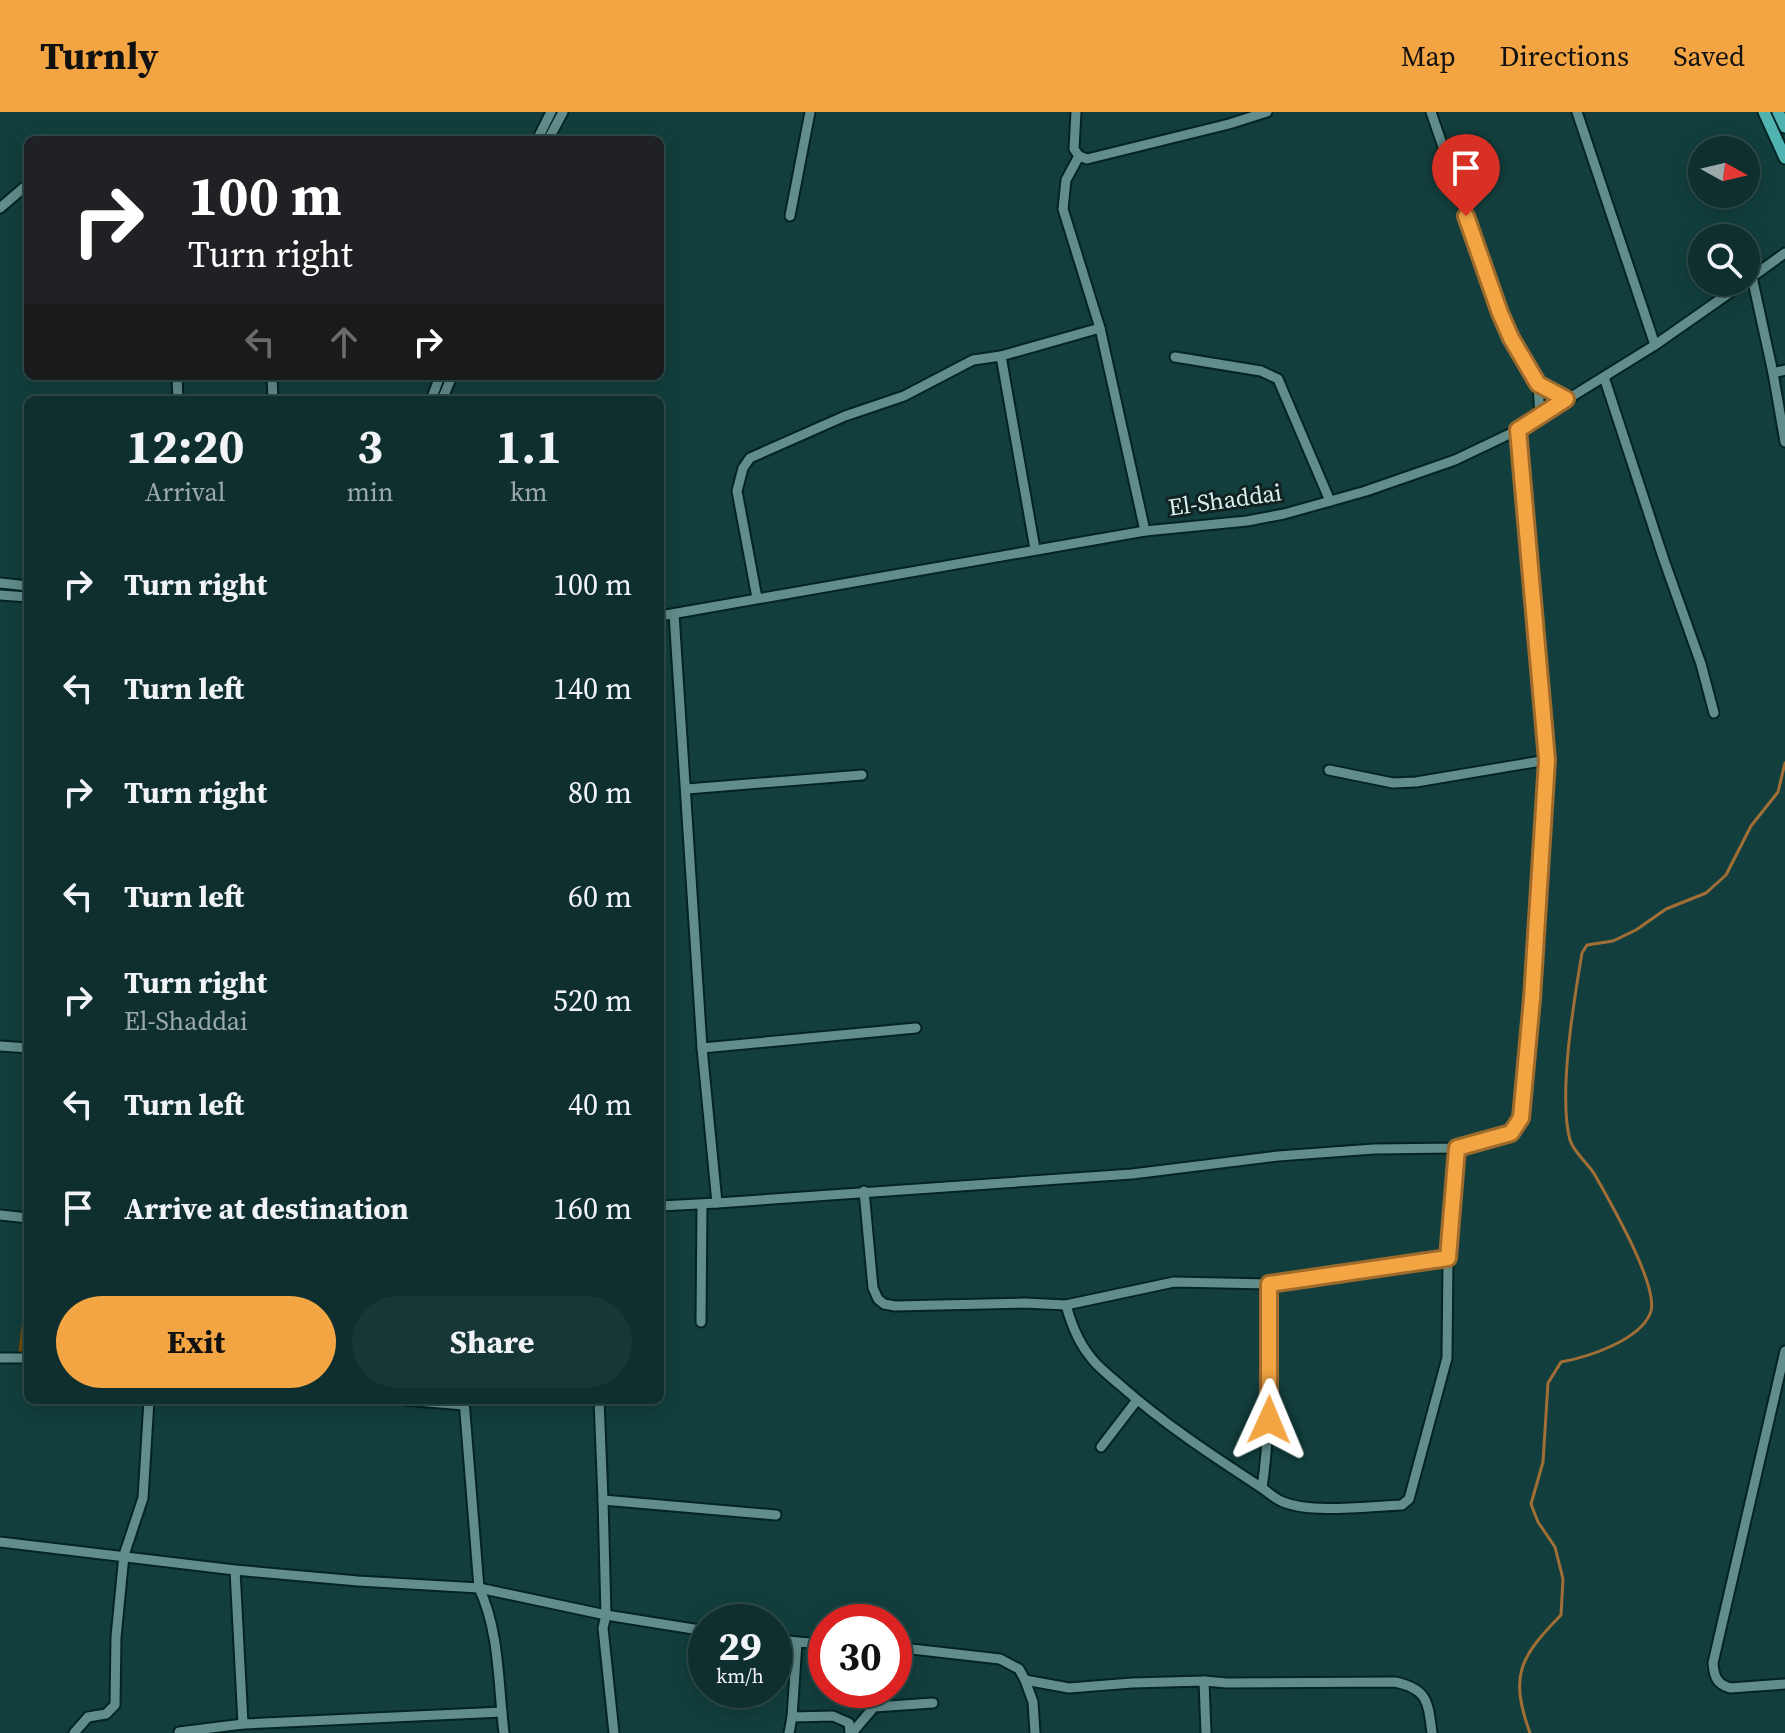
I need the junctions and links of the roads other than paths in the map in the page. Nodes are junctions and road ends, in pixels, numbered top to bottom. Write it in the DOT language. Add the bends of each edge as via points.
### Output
graph roads {
  1 [pos="551,112"];
  2 [pos="563,112"];
  3 [pos="810,112"];
  4 [pos="1076,112"];
  5 [pos="1267,112"];
  6 [pos="1431,112"];
  7 [pos="1577,112"];
  8 [pos="1764,112"];
  9 [pos="1778,112"];
  10 [pos="1785,127"];
  11 [pos="539,136"];
  12 [pos="550,136"];
  13 [pos="1079,156"];
  14 [pos="1785,158"];
  15 [pos="24,187"];
  16 [pos="0,208"];
  17 [pos="790,216"];
  18 [pos="1785,253"];
  19 [pos="1760,271"];
  20 [pos="1724,296"];
  21 [pos="1751,296"];
  22 [pos="1100,328"];
  23 [pos="1655,345"];
  24 [pos="1001,356"];
  25 [pos="1175,357"];
  26 [pos="1785,370"];
  27 [pos="1773,373"];
  28 [pos="1604,377"];
  29 [pos="1538,384"];
  30 [pos="1566,399"];
  31 [pos="1540,416"];
  32 [pos="1518,430"];
  33 [pos="1785,442"];
  34 [pos="1330,501"];
  35 [pos="1145,531"];
  36 [pos="1035,549"];
  37 [pos="0,583"];
  38 [pos="24,586"];
  39 [pos="0,595"];
  40 [pos="24,597"];
  41 [pos="757,598"];
  42 [pos="674,614"];
  43 [pos="664,615"];
  44 [pos="1714,713"];
  45 [pos="1547,760"];
  46 [pos="1329,770"];
  47 [pos="862,775"];
  48 [pos="687,789"];
  49 [pos="916,1028"];
  50 [pos="0,1046"];
  51 [pos="24,1048"];
  52 [pos="702,1048"];
  53 [pos="1457,1148"];
  54 [pos="864,1191"];
  55 [pos="717,1203"];
  56 [pos="702,1205"];
  57 [pos="664,1206"];
  58 [pos="0,1215"];
  59 [pos="24,1218"];
  60 [pos="1448,1258"];
  61 [pos="1269,1284"];
  62 [pos="1066,1305"];
  63 [pos="701,1322"];
  64 [pos="1785,1351"];
  65 [pos="0,1358"];
  66 [pos="24,1358"];
  67 [pos="1137,1400"];
  68 [pos="149,1404"];
  69 [pos="464,1404"];
  70 [pos="599,1404"];
  71 [pos="1101,1447"];
  72 [pos="1262,1488"];
  73 [pos="603,1500"];
  74 [pos="776,1515"];
  75 [pos="0,1542"];
  76 [pos="124,1555"];
  77 [pos="235,1570"];
  78 [pos="479,1588"];
  79 [pos="606,1615"];
  80 [pos="688,1628"];
  81 [pos="792,1641"];
  82 [pos="797,1642"];
  83 [pos="808,1643"];
  84 [pos="912,1649"];
  85 [pos="1025,1680"];
  86 [pos="1204,1681"];
  87 [pos="1785,1684"];
  88 [pos="933,1703"];
  89 [pos="502,1712"];
  90 [pos="792,1717"];
  91 [pos="243,1724"];
  92 [pos="179,1732"];
  93 [pos="74,1733"];
  94 [pos="504,1733"];
  95 [pos="614,1733"];
  96 [pos="789,1733"];
  97 [pos="851,1733"];
  98 [pos="1035,1733"];
  99 [pos="1206,1733"];
  100 [pos="1432,1733"];
  1 -- 11 [label="street"];
  2 -- 12 [label="street"];
  3 -- 17 [label="street"];
  4 -- 13 [label="street" via="1074,149"];
  5 -- 13 [label="street" via="1098,158"];
  6 -- 29 [label="street" via="1500,313"];
  7 -- 23 [label="street"];
  8 -- 14 [label="main road"];
  9 -- 10 [label="main road"];
  13 -- 22 [label="street" via="1066,180 1063,209"];
  15 -- 16 [label="street"];
  18 -- 19 [label="street, El-Shaddai"];
  20 -- 23 [label="street, El-Shaddai"];
  21 -- 27 [label="street"];
  22 -- 24 [label="street"];
  22 -- 35 [label="street"];
  23 -- 28 [label="street, El-Shaddai"];
  24 -- 36 [label="street"];
  24 -- 41 [label="street" via="973,360 904,396 750,458 737,491"];
  25 -- 34 [label="street" via="1261,371 1278,379"];
  26 -- 27 [label="street"];
  27 -- 33 [label="street"];
  28 -- 30 [label="street, El-Shaddai"];
  28 -- 44 [label="street"];
  29 -- 30 [label="street"];
  29 -- 31 [label="street"];
  30 -- 31 [label="street, El-Shaddai"];
  31 -- 32 [label="street, El-Shaddai"];
  32 -- 34 [label="street, El-Shaddai" via="1455,460"];
  32 -- 45 [label="street"];
  34 -- 35 [label="street, El-Shaddai" via="1247,521"];
  35 -- 36 [label="street, El-Shaddai"];
  36 -- 41 [label="street, El-Shaddai"];
  37 -- 38 [label="street"];
  39 -- 40 [label="street"];
  41 -- 42 [label="street, El-Shaddai"];
  42 -- 43 [label="street, El-Shaddai"];
  42 -- 48 [label="street"];
  45 -- 46 [label="street" via="1393,783"];
  45 -- 53 [label="street" via="1521,1118 1511,1133"];
  47 -- 48 [label="street"];
  48 -- 52 [label="street"];
  49 -- 52 [label="street"];
  50 -- 51 [label="street"];
  52 -- 55 [label="street"];
  53 -- 54 [label="street" via="1374,1149 1121,1175"];
  53 -- 60 [label="street"];
  54 -- 55 [label="street"];
  54 -- 62 [label="street" via="873,1288 884,1304"];
  55 -- 56 [label="street"];
  56 -- 57 [label="street"];
  56 -- 63 [label="street"];
  58 -- 59 [label="street"];
  60 -- 61 [label="street"];
  60 -- 72 [label="street" via="1445,1368 1406,1503 1322,1507 1282,1502"];
  61 -- 62 [label="street" via="1174,1282"];
  61 -- 72 [label="street" via="1270,1394"];
  62 -- 67 [label="street" via="1072,1328 1090,1357"];
  64 -- 87 [label="street" via="1713,1663 1723,1686"];
  65 -- 66 [label="street"];
  67 -- 71 [label="street"];
  67 -- 72 [label="street"];
  68 -- 76 [label="street" via="144,1490"];
  69 -- 78 [label="street"];
  70 -- 73 [label="street"];
  73 -- 74 [label="street"];
  73 -- 79 [label="street"];
  75 -- 76 [label="street"];
  76 -- 77 [label="street"];
  76 -- 93 [label="street" via="115,1705 106,1714 88,1717"];
  77 -- 78 [label="street"];
  77 -- 91 [label="street"];
  78 -- 79 [label="street"];
  78 -- 89 [label="street" via="494,1635"];
  79 -- 80 [label="street"];
  79 -- 95 [label="street"];
  81 -- 82 [label="street"];
  82 -- 83 [label="street"];
  82 -- 90 [label="street"];
  84 -- 85 [label="street" via="1000,1659 1019,1669"];
  85 -- 86 [label="street" via="1069,1688"];
  85 -- 98 [label="street"];
  86 -- 99 [label="street"];
  86 -- 100 [label="street" via="1376,1680 1411,1686 1426,1699"];
  88 -- 97 [label="street" via="874,1707"];
  89 -- 91 [label="street"];
  89 -- 94 [label="street"];
  90 -- 96 [label="street"];
  90 -- 97 [label="street" via="843,1718"];
  91 -- 92 [label="street"];
}
